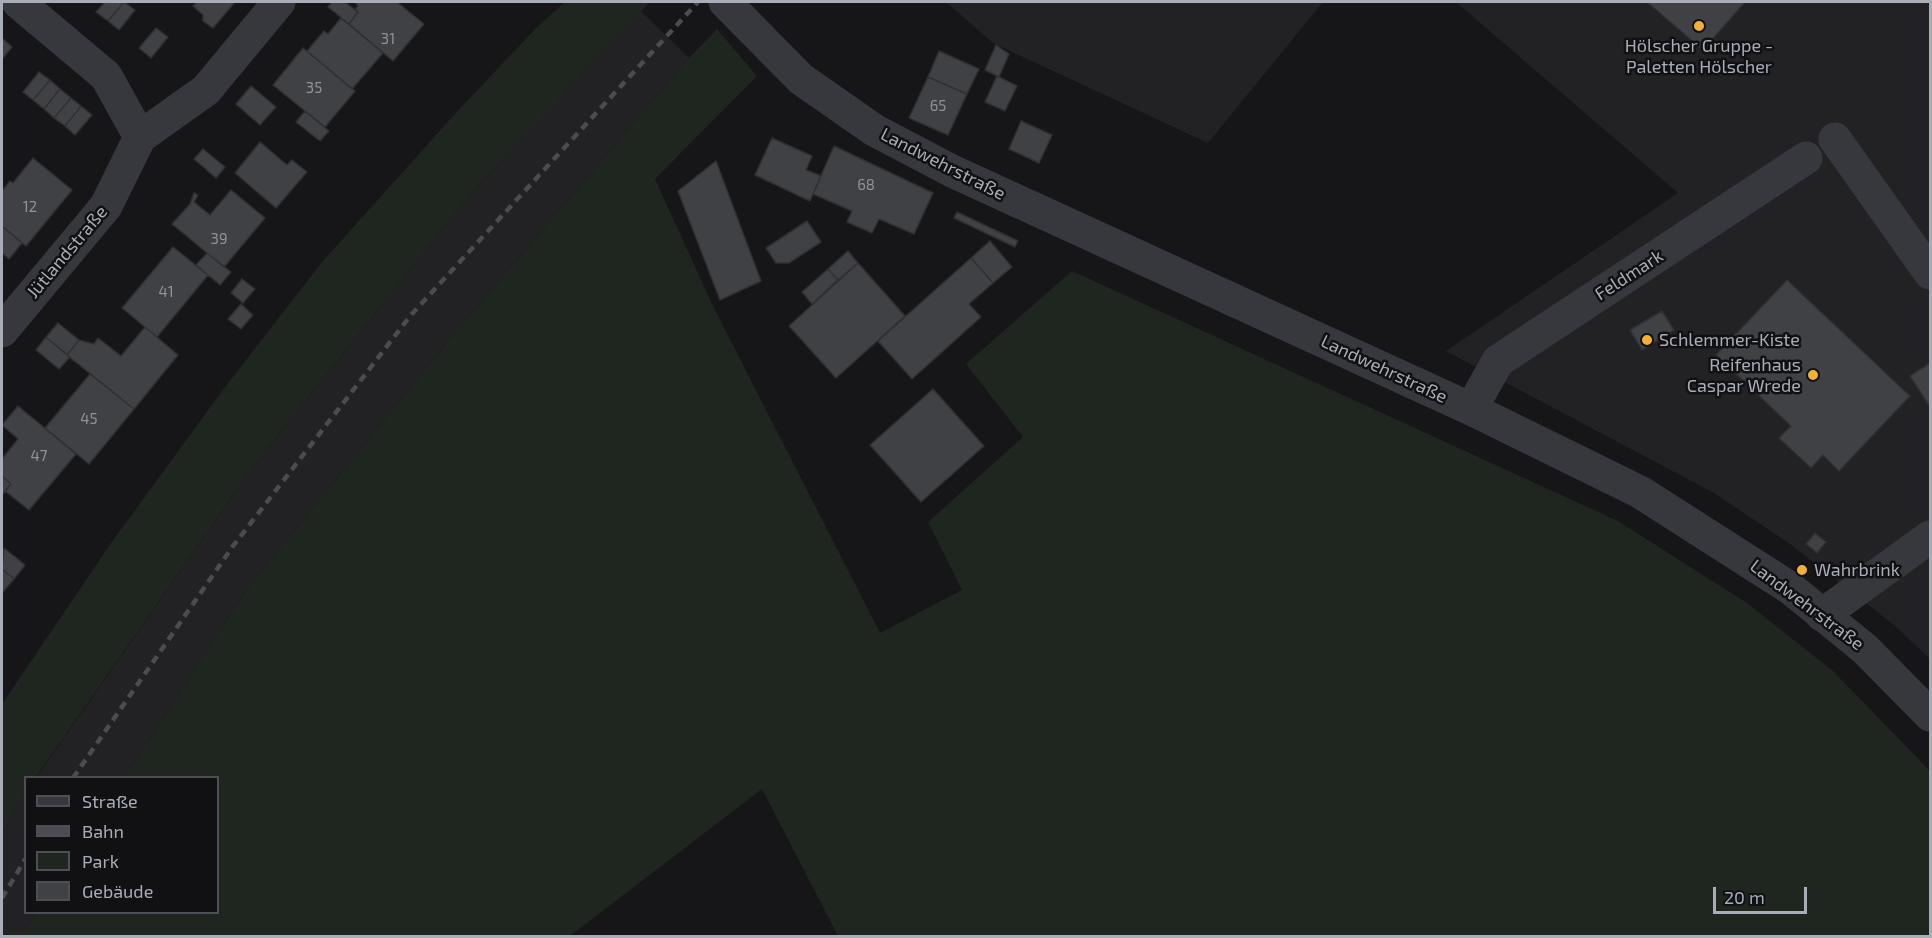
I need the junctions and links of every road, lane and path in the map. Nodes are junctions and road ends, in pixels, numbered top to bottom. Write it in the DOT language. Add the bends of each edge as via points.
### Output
graph roads {
  1 [pos="18,2"];
  2 [pos="279,2"];
  3 [pos="725,2"];
  4 [pos="140,137"];
  5 [pos="1835,139"];
  6 [pos="1806,158"];
  7 [pos="1930,273"];
  8 [pos="2,331"];
  9 [pos="1471,409"];
  10 [pos="1930,537"];
  11 [pos="1822,615"];
  12 [pos="1930,715"];
  1 -- 4 [label="street" via="106,76"];
  2 -- 4 [label="street, Jütlandstraße" via="206,90"];
  3 -- 9 [label="street, Landwehrstraße" via="801,79 874,130 952,171"];
  4 -- 8 [label="street, Jütlandstraße" via="106,206"];
  5 -- 7 [label="street"];
  6 -- 9 [label="street, Feldmark" via="1498,361"];
  9 -- 11 [label="street, Landwehrstraße" via="1640,492 1766,572"];
  10 -- 11 [label="street"];
  11 -- 12 [label="street, Landwehrstraße" via="1865,649"];
}
